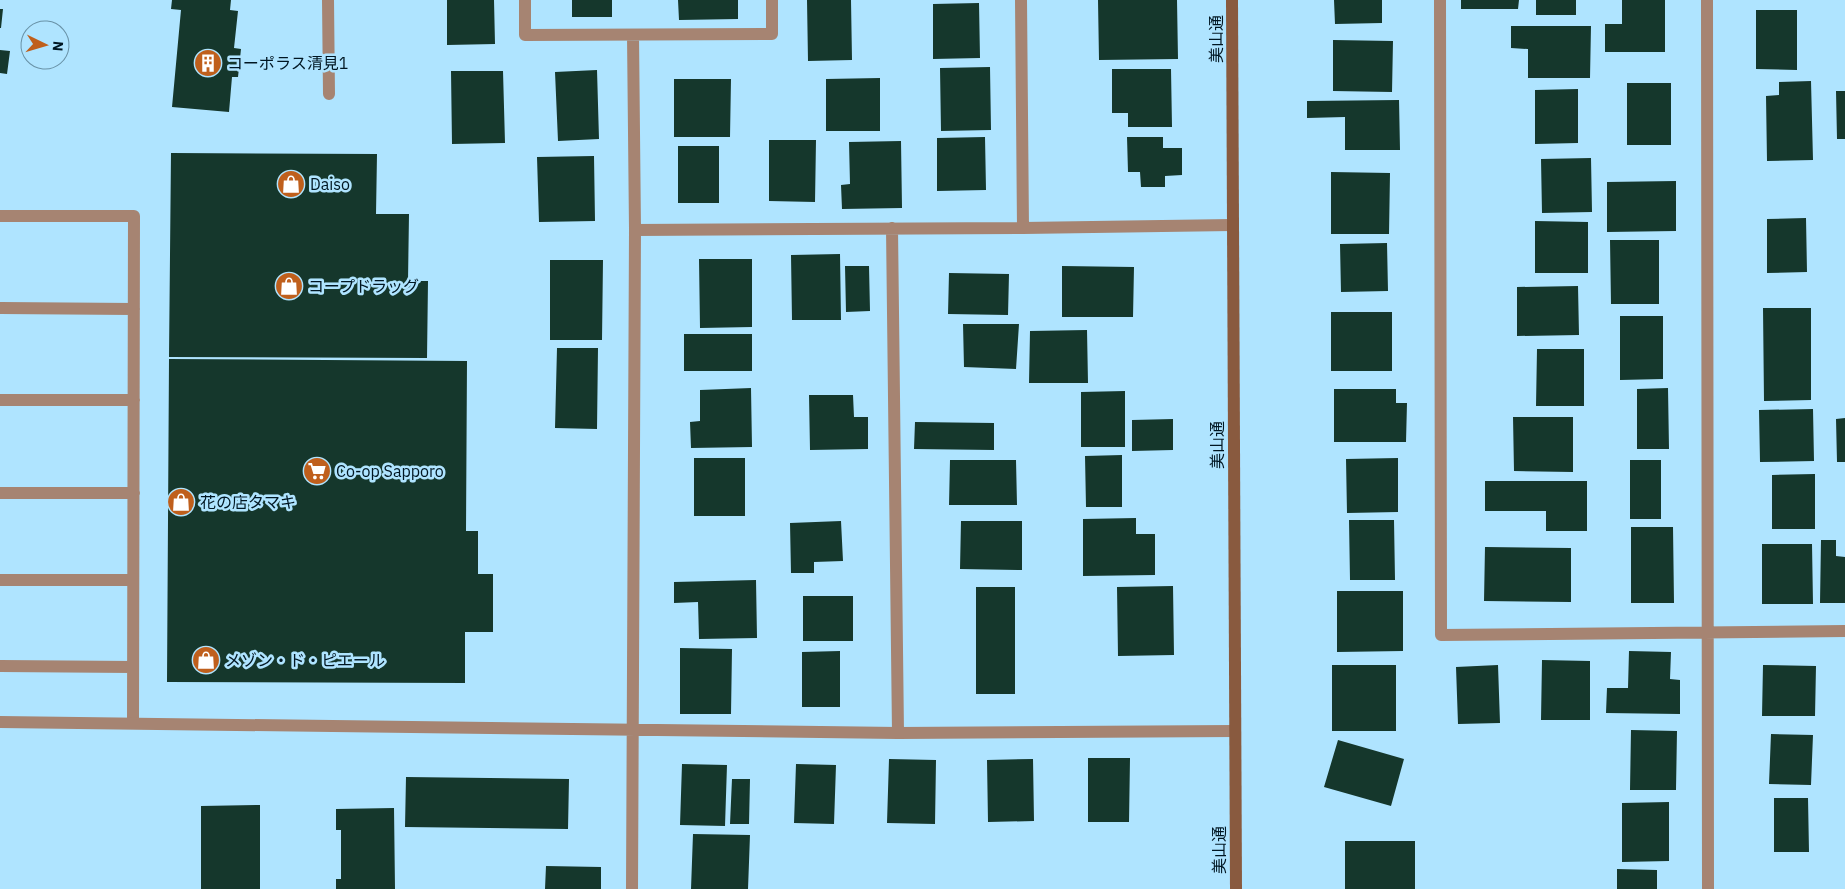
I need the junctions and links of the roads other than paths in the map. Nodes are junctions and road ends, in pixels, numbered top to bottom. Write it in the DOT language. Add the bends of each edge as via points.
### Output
graph roads {
  1 [pos="328,0"];
  2 [pos="525,0"];
  3 [pos="772,0"];
  4 [pos="1021,0"];
  5 [pos="1232,0"];
  6 [pos="1440,0"];
  7 [pos="1707,0"];
  8 [pos="633,35"];
  9 [pos="328,94"];
  10 [pos="0,216"];
  11 [pos="1232,224"];
  12 [pos="892,228"];
  13 [pos="1023,228"];
  14 [pos="635,230"];
  15 [pos="0,308"];
  16 [pos="134,309"];
  17 [pos="0,400"];
  18 [pos="134,400"];
  19 [pos="0,493"];
  20 [pos="134,493"];
  21 [pos="0,580"];
  22 [pos="134,580"];
  23 [pos="1707,632"];
  24 [pos="1845,632"];
  25 [pos="0,666"];
  26 [pos="133,667"];
  27 [pos="0,722"];
  28 [pos="133,723"];
  29 [pos="633,729"];
  30 [pos="1235,731"];
  31 [pos="898,734"];
  32 [pos="632,889"];
  33 [pos="1236,889"];
  34 [pos="1708,889"];
  1 -- 9 [label="street"];
  2 -- 8 [label="street" via="525,35"];
  3 -- 8 [label="street" via="772,34"];
  4 -- 13 [label="street"];
  5 -- 11 [label="street, 美山通"];
  6 -- 23 [label="street" via="1441,636"];
  7 -- 23 [label="street"];
  8 -- 14 [label="street"];
  10 -- 16 [label="street" via="134,216"];
  11 -- 13 [label="street"];
  11 -- 30 [label="street, 美山通"];
  12 -- 13 [label="street"];
  12 -- 14 [label="street"];
  12 -- 31 [label="street"];
  14 -- 29 [label="street"];
  15 -- 16 [label="street"];
  16 -- 18 [label="street"];
  17 -- 18 [label="street"];
  18 -- 20 [label="street"];
  19 -- 20 [label="street"];
  20 -- 22 [label="street"];
  21 -- 22 [label="street"];
  22 -- 26 [label="street"];
  23 -- 24 [label="street"];
  23 -- 34 [label="street"];
  25 -- 26 [label="street"];
  26 -- 28 [label="street"];
  27 -- 28 [label="street"];
  28 -- 29 [label="street"];
  29 -- 31 [label="street"];
  29 -- 32 [label="street"];
  30 -- 31 [label="street"];
  30 -- 33 [label="street, 美山通"];
}
